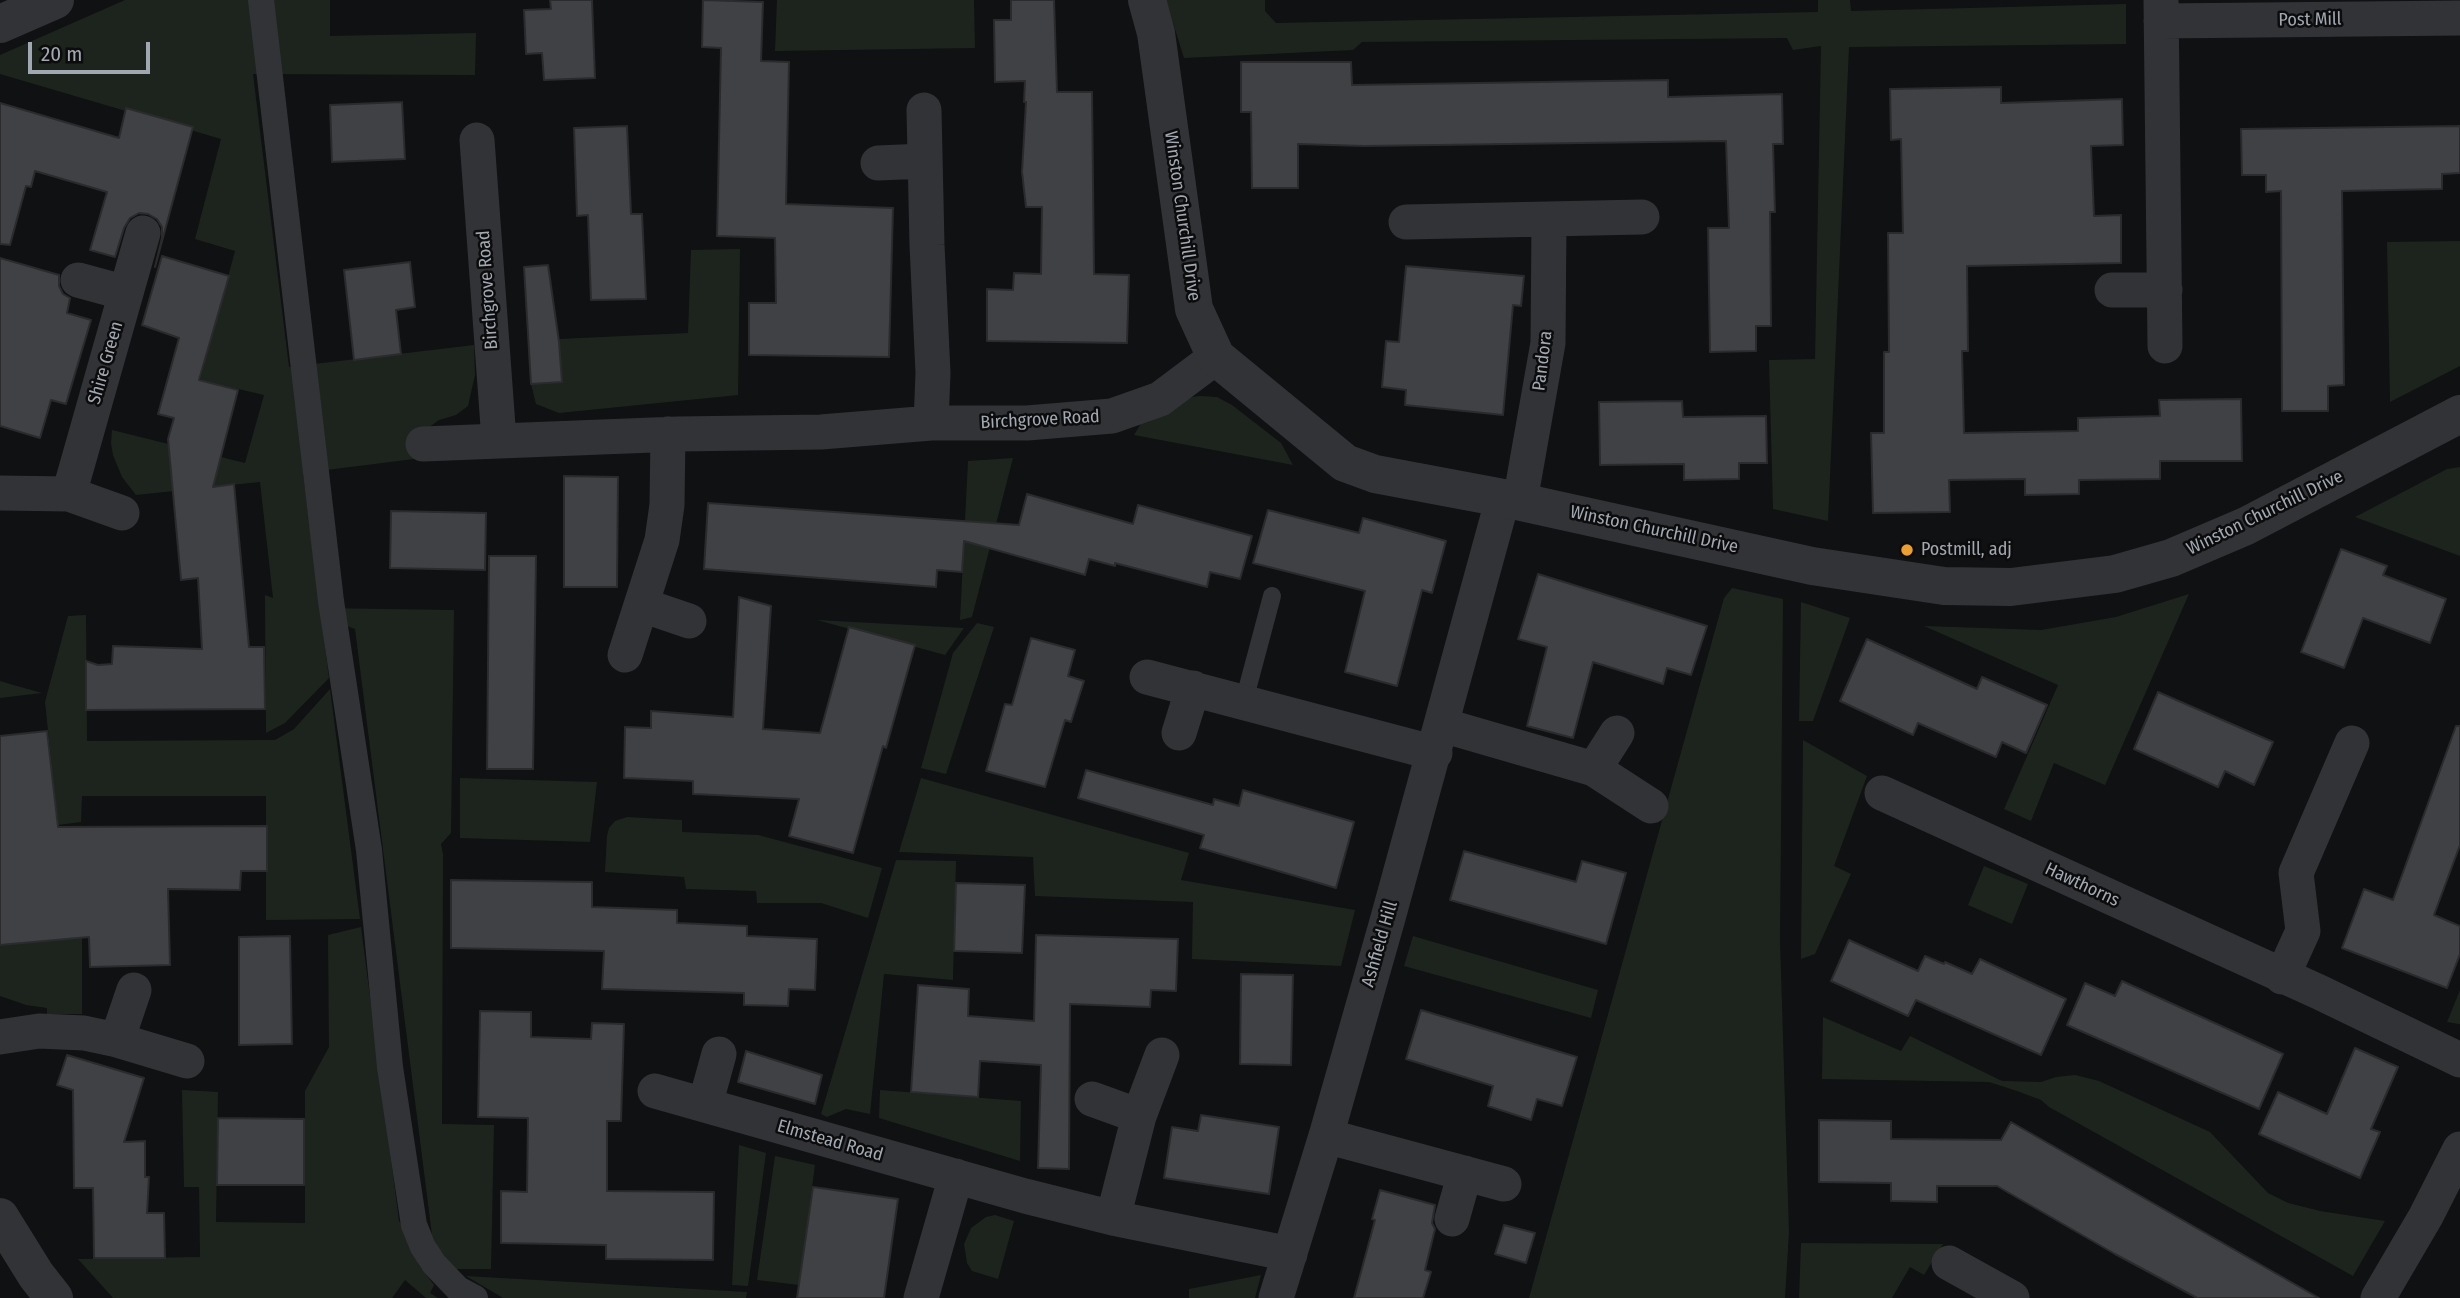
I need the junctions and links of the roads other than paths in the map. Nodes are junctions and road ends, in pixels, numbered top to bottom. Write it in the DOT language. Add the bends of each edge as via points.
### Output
graph roads {
  1 [pos="55,0"];
  2 [pos="261,0"];
  3 [pos="1147,0"];
  4 [pos="2161,11"];
  5 [pos="2460,18"];
  6 [pos="0,24"];
  7 [pos="924,110"];
  8 [pos="477,140"];
  9 [pos="925,161"];
  10 [pos="878,163"];
  11 [pos="1642,217"];
  12 [pos="1549,220"];
  13 [pos="1406,222"];
  14 [pos="142,233"];
  15 [pos="78,279"];
  16 [pos="2112,290"];
  17 [pos="2165,290"];
  18 [pos="126,293"];
  19 [pos="2165,346"];
  20 [pos="1216,357"];
  21 [pos="2460,414"];
  22 [pos="931,423"];
  23 [pos="668,434"];
  24 [pos="499,440"];
  25 [pos="423,444"];
  26 [pos="0,493"];
  27 [pos="69,494"];
  28 [pos="1511,499"];
  29 [pos="122,513"];
  30 [pos="1272,596"];
  31 [pos="642,605"];
  32 [pos="689,621"];
  33 [pos="625,654"];
  34 [pos="1147,677"];
  35 [pos="1193,688"];
  36 [pos="1244,701"];
  37 [pos="1179,733"];
  38 [pos="1617,733"];
  39 [pos="1438,739"];
  40 [pos="2352,743"];
  41 [pos="1594,769"];
  42 [pos="1882,793"];
  43 [pos="1651,806"];
  44 [pos="2282,977"];
  45 [pos="134,990"];
  46 [pos="0,1037"];
  47 [pos="117,1040"];
  48 [pos="719,1054"];
  49 [pos="1162,1055"];
  50 [pos="2460,1060"];
  51 [pos="187,1061"];
  52 [pos="655,1091"];
  53 [pos="1092,1098"];
  54 [pos="705,1105"];
  55 [pos="1139,1116"];
  56 [pos="1326,1136"];
  57 [pos="2460,1149"];
  58 [pos="1465,1172"];
  59 [pos="956,1177"];
  60 [pos="1504,1184"];
  61 [pos="0,1217"];
  62 [pos="1113,1218"];
  63 [pos="1452,1219"];
  64 [pos="1290,1254"];
  65 [pos="1949,1263"];
  66 [pos="932,1295"];
  67 [pos="54,1298"];
  68 [pos="475,1298"];
  69 [pos="1276,1298"];
  70 [pos="2012,1298"];
  71 [pos="2378,1298"];
  1 -- 6 [label="street"];
  2 -- 68 [label="street" via="331,601 369,850 390,1067 414,1225 433,1265"];
  3 -- 20 [label="street, Winston Churchill Drive" via="1156,33 1194,309"];
  4 -- 5 [label="street, Post Mill"];
  4 -- 17 [label="street, Post Mill"];
  7 -- 9 [label="street"];
  8 -- 24 [label="street, Birchgrove Road"];
  9 -- 10 [label="street"];
  9 -- 22 [label="street"];
  11 -- 12 [label="street"];
  12 -- 13 [label="street"];
  12 -- 28 [label="street, Pandora" via="1548,343"];
  14 -- 18 [label="street, Shire Green"];
  15 -- 18 [label="street"];
  16 -- 17 [label="street"];
  17 -- 19 [label="street, Post Mill"];
  18 -- 27 [label="street, Shire Green"];
  20 -- 22 [label="street, Birchgrove Road" via="1160,399 1112,416 1027,423"];
  20 -- 28 [label="street, Winston Churchill Drive" via="1345,463 1387,477"];
  21 -- 28 [label="street, Winston Churchill Drive" via="2246,526 2171,558 2115,574 2011,587 1944,586 1812,566"];
  22 -- 23 [label="street, Birchgrove Road" via="821,432"];
  23 -- 24 [label="street, Birchgrove Road"];
  23 -- 31 [label="street" via="663,540"];
  24 -- 25 [label="street, Birchgrove Road"];
  26 -- 27 [label="street"];
  27 -- 29 [label="street"];
  28 -- 39 [label="street, Ashfield Hill"];
  30 -- 36 [label="lane"];
  31 -- 32 [label="street"];
  31 -- 33 [label="street"];
  34 -- 35 [label="street"];
  35 -- 36 [label="street"];
  35 -- 37 [label="street"];
  36 -- 39 [label="street"];
  38 -- 41 [label="street"];
  39 -- 41 [label="street"];
  39 -- 56 [label="street, Ashfield Hill"];
  40 -- 44 [label="street" via="2296,873 2303,931"];
  41 -- 43 [label="street"];
  42 -- 44 [label="street, Hawthorns"];
  44 -- 50 [label="street, Hawthorns"];
  45 -- 47 [label="street"];
  46 -- 47 [label="street" via="39,1031"];
  47 -- 51 [label="street"];
  48 -- 54 [label="street"];
  49 -- 55 [label="street"];
  52 -- 54 [label="street, Elmstead Road"];
  53 -- 55 [label="street"];
  54 -- 59 [label="street, Elmstead Road"];
  55 -- 62 [label="street"];
  56 -- 58 [label="street"];
  56 -- 64 [label="street, Ashfield Hill"];
  57 -- 71 [label="street"];
  58 -- 60 [label="street"];
  58 -- 63 [label="street"];
  59 -- 62 [label="street, Elmstead Road"];
  59 -- 66 [label="street"];
  61 -- 67 [label="street"];
  62 -- 64 [label="street, Elmstead Road"];
  64 -- 69 [label="street, Ashfield Hill"];
  65 -- 70 [label="street"];
}
